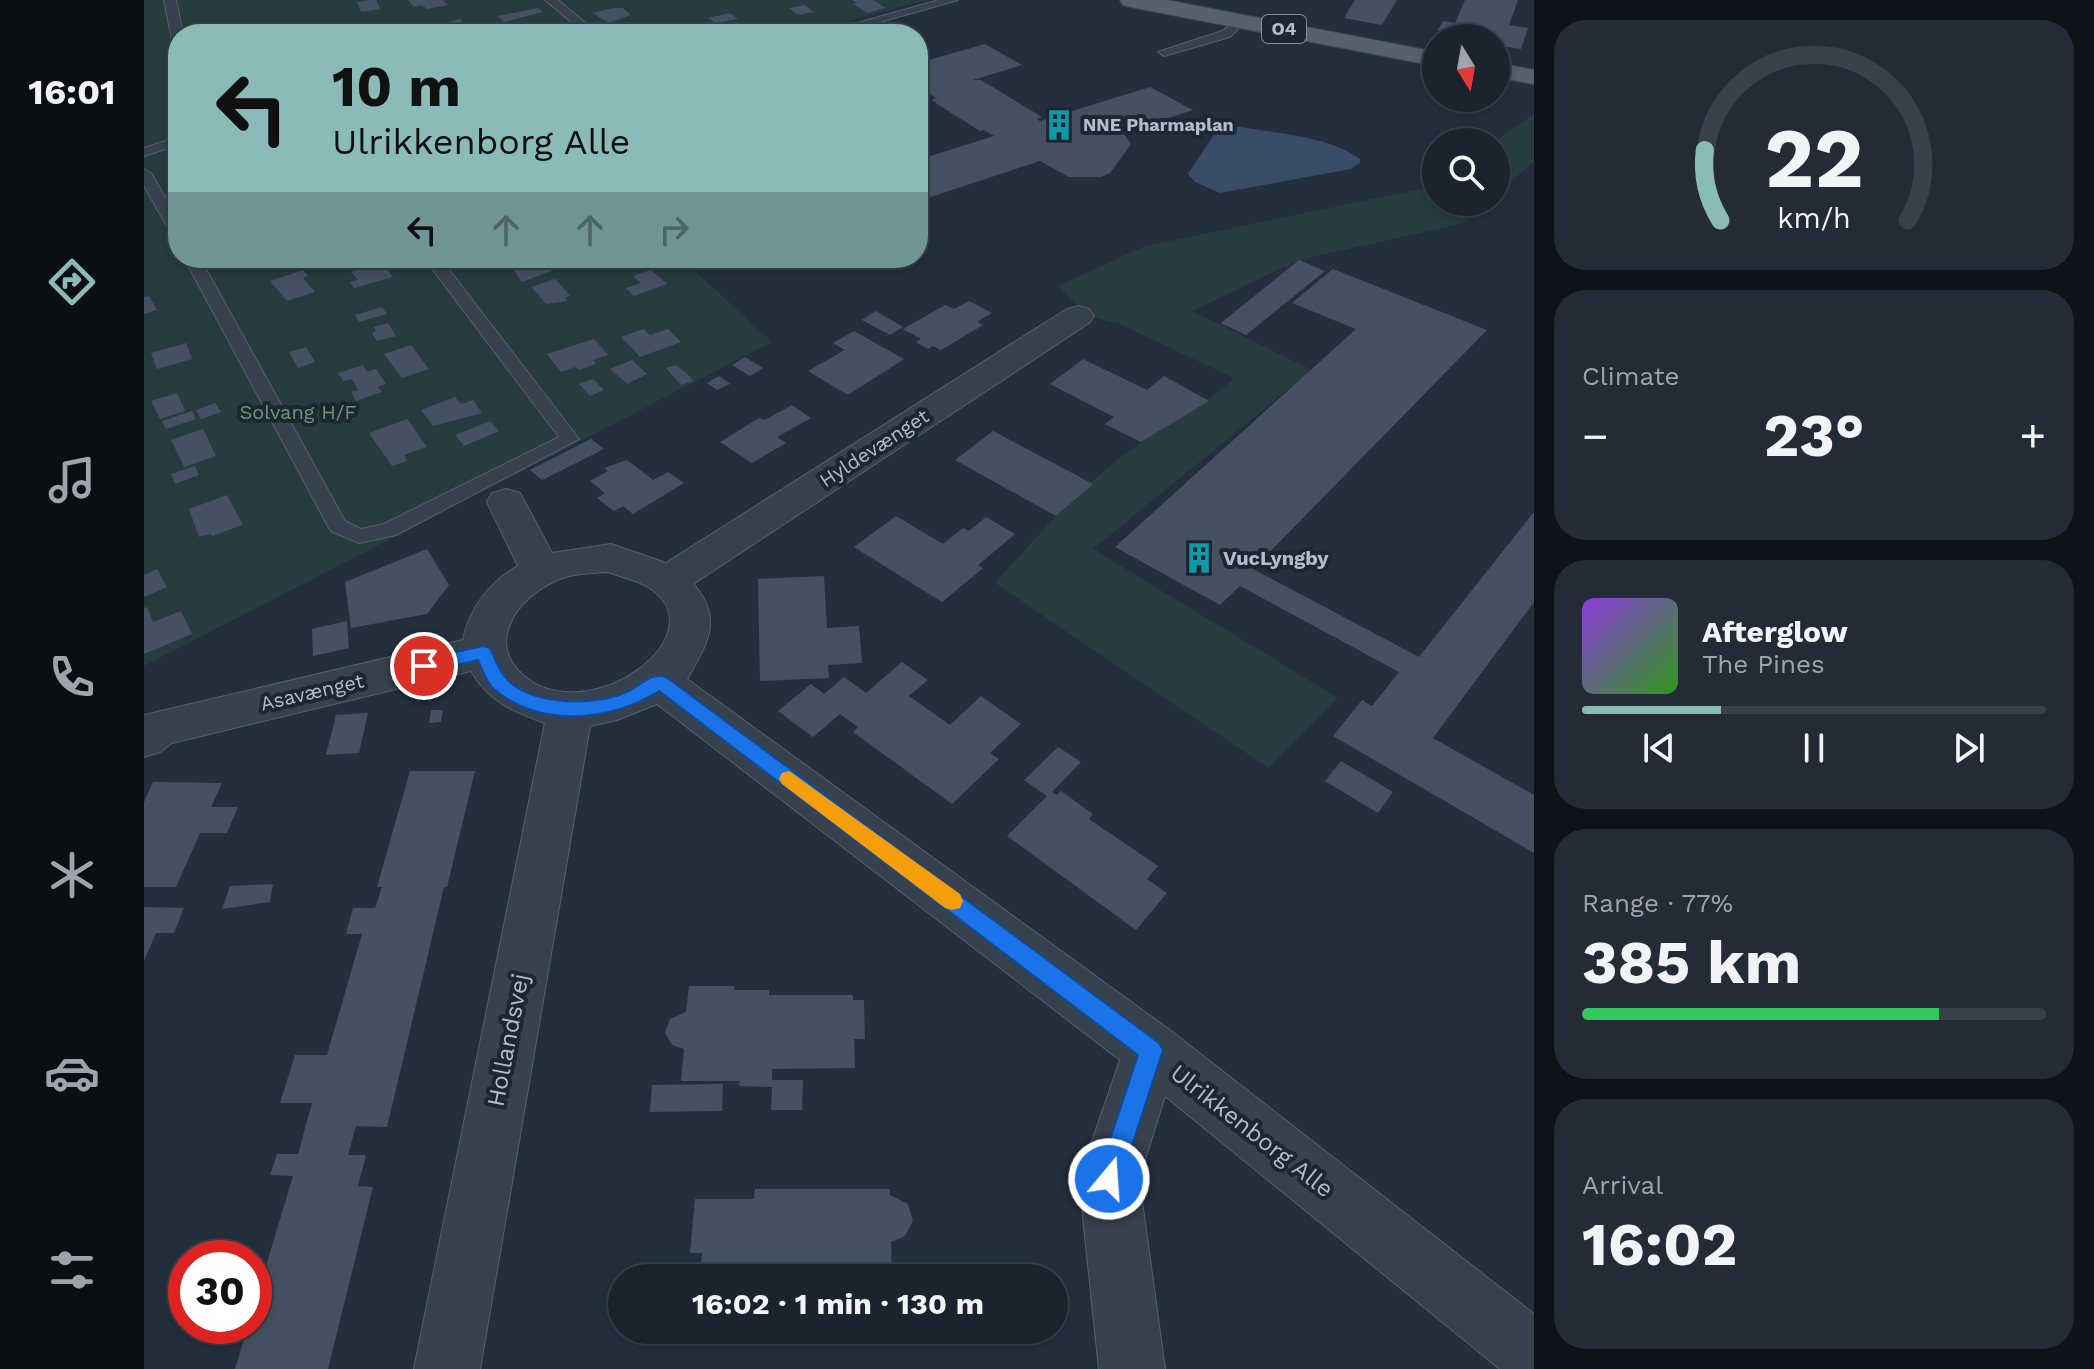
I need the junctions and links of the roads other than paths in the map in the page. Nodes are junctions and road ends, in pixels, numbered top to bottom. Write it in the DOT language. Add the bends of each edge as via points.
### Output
graph roads {
  1 [pos="170,0"];
  2 [pos="551,0"];
  3 [pos="952,0"];
  4 [pos="1146,1"];
  5 [pos="1240,21"];
  6 [pos="175,24"];
  7 [pos="581,24"];
  8 [pos="862,24"];
  9 [pos="1164,52"];
  10 [pos="1422,56"];
  11 [pos="1510,73"];
  12 [pos="1534,77"];
  13 [pos="168,144"];
  14 [pos="144,152"];
  15 [pos="144,173"];
  16 [pos="168,215"];
  17 [pos="197,268"];
  18 [pos="440,268"];
  19 [pos="1078,316"];
  20 [pos="506,502"];
  21 [pos="541,571"];
  22 [pos="670,580"];
  23 [pos="483,652"];
  24 [pos="659,682"];
  25 [pos="570,710"];
  26 [pos="144,739"];
  27 [pos="1151,1050"];
  28 [pos="1534,1355"];
  29 [pos="447,1369"];
  30 [pos="1132,1369"];
  1 -- 6 [label="lane"];
  2 -- 7 [label="lane"];
  3 -- 8 [label="lane"];
  4 -- 5 [label="main road, O4"];
  5 -- 9 [label="lane" via="1226,34"];
  5 -- 10 [label="main road, O4"];
  11 -- 12 [label="main road"];
  13 -- 14 [label="lane"];
  15 -- 16 [label="lane"];
  17 -- 18 [label="lane" via="338,526 359,536 389,530 570,439"];
  19 -- 22 [label="street, Hyldevænget"];
  20 -- 21 [label="street"];
  21 -- 22 [label="street" via="575,560 611,558 644,565"];
  21 -- 23 [label="street" via="496,606 485,629"];
  22 -- 24 [label="street" via="687,602 691,628 682,656"];
  23 -- 25 [label="street" via="497,681 528,702"];
  23 -- 26 [label="street, Asavænget" via="158,728"];
  24 -- 25 [label="street" via="623,701"];
  24 -- 27 [label="street, Ulrikkenborg Alle"];
  25 -- 29 [label="street, Hollandsvej"];
  27 -- 28 [label="street, Ulrikkenborg Alle"];
  27 -- 30 [label="street" via="1109,1179"];
}
